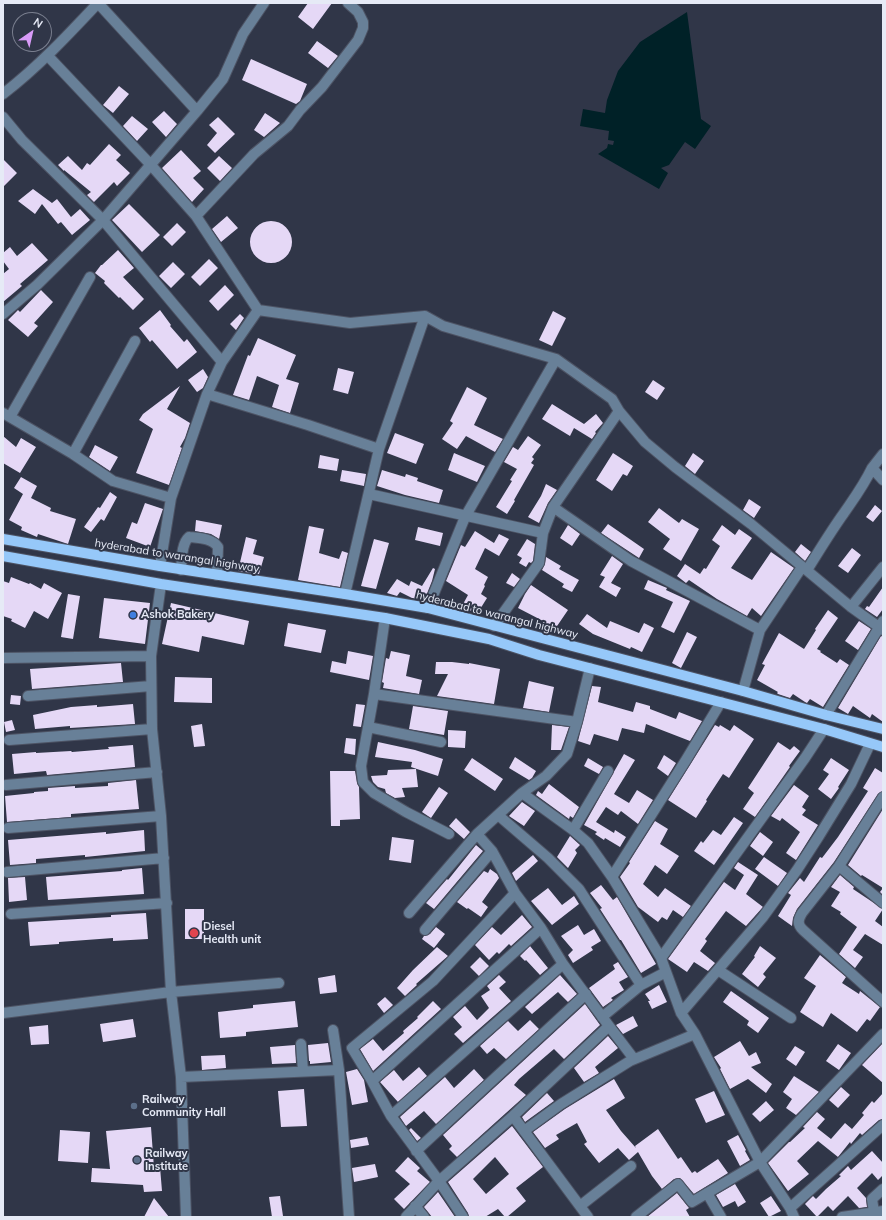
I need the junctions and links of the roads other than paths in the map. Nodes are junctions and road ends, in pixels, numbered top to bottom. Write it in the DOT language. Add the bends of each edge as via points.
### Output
graph roads {
  1 [pos="98,3"];
  2 [pos="264,3"];
  3 [pos="348,3"];
  4 [pos="48,56"];
  5 [pos="3,94"];
  6 [pos="197,111"];
  7 [pos="3,116"];
  8 [pos="150,164"];
  9 [pos="196,216"];
  10 [pos="103,220"];
  11 [pos="90,277"];
  12 [pos="258,310"];
  13 [pos="3,314"];
  14 [pos="425,316"];
  15 [pos="135,341"];
  16 [pos="556,359"];
  17 [pos="222,362"];
  18 [pos="207,394"];
  19 [pos="620,411"];
  20 [pos="6,415"];
  21 [pos="380,449"];
  22 [pos="73,454"];
  23 [pos="883,454"];
  24 [pos="872,468"];
  25 [pos="883,480"];
  26 [pos="369,494"];
  27 [pos="171,498"];
  28 [pos="553,508"];
  29 [pos="465,517"];
  30 [pos="543,533"];
  31 [pos="3,539"];
  32 [pos="3,556"];
  33 [pos="160,566"];
  34 [pos="883,567"];
  35 [pos="805,568"];
  36 [pos="181,570"];
  37 [pos="217,575"];
  38 [pos="162,584"];
  39 [pos="345,594"];
  40 [pos="851,607"];
  41 [pos="428,608"];
  42 [pos="385,618"];
  43 [pos="494,626"];
  44 [pos="882,626"];
  45 [pos="760,630"];
  46 [pos="151,656"];
  47 [pos="3,658"];
  48 [pos="590,668"];
  49 [pos="151,686"];
  50 [pos="743,691"];
  51 [pos="374,694"];
  52 [pos="28,696"];
  53 [pos="721,702"];
  54 [pos="826,715"];
  55 [pos="577,722"];
  56 [pos="368,727"];
  57 [pos="152,729"];
  58 [pos="824,729"];
  59 [pos="883,729"];
  60 [pos="9,740"];
  61 [pos="441,742"];
  62 [pos="870,744"];
  63 [pos="883,747"];
  64 [pos="608,771"];
  65 [pos="157,772"];
  66 [pos="6,785"];
  67 [pos="522,793"];
  68 [pos="883,797"];
  69 [pos="498,815"];
  70 [pos="161,816"];
  71 [pos="8,828"];
  72 [pos="573,830"];
  73 [pos="449,834"];
  74 [pos="477,834"];
  75 [pos="492,851"];
  76 [pos="164,858"];
  77 [pos="839,866"];
  78 [pos="7,872"];
  79 [pos="612,877"];
  80 [pos="515,893"];
  81 [pos="167,903"];
  82 [pos="883,903"];
  83 [pos="409,913"];
  84 [pos="11,914"];
  85 [pos="541,928"];
  86 [pos="425,930"];
  87 [pos="661,958"];
  88 [pos="564,964"];
  89 [pos="718,970"];
  90 [pos="666,972"];
  91 [pos="279,983"];
  92 [pos="642,985"];
  93 [pos="171,992"];
  94 [pos="586,994"];
  95 [pos="883,1002"];
  96 [pos="681,1012"];
  97 [pos="3,1013"];
  98 [pos="602,1017"];
  99 [pos="791,1018"];
  100 [pos="609,1026"];
  101 [pos="333,1030"];
  102 [pos="695,1034"];
  103 [pos="883,1034"];
  104 [pos="301,1044"];
  105 [pos="634,1059"];
  106 [pos="339,1070"];
  107 [pos="303,1071"];
  108 [pos="181,1077"];
  109 [pos="372,1081"];
  110 [pos="391,1116"];
  111 [pos="513,1116"];
  112 [pos="883,1125"];
  113 [pos="524,1131"];
  114 [pos="416,1151"];
  115 [pos="760,1162"];
  116 [pos="631,1166"];
  117 [pos="440,1181"];
  118 [pos="883,1189"];
  119 [pos="707,1193"];
  120 [pos="415,1206"];
  121 [pos="580,1206"];
  122 [pos="792,1212"];
  123 [pos="879,1212"];
  124 [pos="186,1217"];
  125 [pos="349,1217"];
  126 [pos="406,1217"];
  127 [pos="424,1217"];
  128 [pos="463,1217"];
  129 [pos="588,1217"];
  130 [pos="636,1217"];
  131 [pos="721,1217"];
  132 [pos="842,1217"];
  1 -- 4 [label="street"];
  1 -- 6 [label="street"];
  2 -- 6 [label="street" via="243,34 223,78"];
  3 -- 9 [label="street" via="358,12 363,22 358,40 288,126 254,154"];
  4 -- 5 [label="street"];
  4 -- 8 [label="street"];
  6 -- 8 [label="street"];
  7 -- 10 [label="street" via="22,140"];
  8 -- 9 [label="street"];
  8 -- 10 [label="street"];
  9 -- 12 [label="street"];
  10 -- 13 [label="street" via="37,285"];
  10 -- 17 [label="street"];
  11 -- 20 [label="street"];
  12 -- 14 [label="street" via="350,323"];
  12 -- 17 [label="street"];
  14 -- 16 [label="street" via="443,326"];
  14 -- 21 [label="street"];
  15 -- 22 [label="street"];
  16 -- 19 [label="street" via="612,399"];
  16 -- 29 [label="street"];
  17 -- 18 [label="street"];
  18 -- 21 [label="street"];
  18 -- 27 [label="street"];
  19 -- 28 [label="street"];
  19 -- 35 [label="street" via="645,442"];
  20 -- 22 [label="street"];
  21 -- 26 [label="street"];
  22 -- 27 [label="street" via="113,481"];
  23 -- 24 [label="street"];
  24 -- 25 [label="street"];
  24 -- 35 [label="street" via="853,501"];
  26 -- 29 [label="street"];
  26 -- 39 [label="street"];
  27 -- 33 [label="street"];
  28 -- 30 [label="street"];
  28 -- 45 [label="street" via="631,561"];
  29 -- 30 [label="street"];
  29 -- 41 [label="street"];
  30 -- 43 [label="street" via="539,563"];
  31 -- 33 [label="main road, hyderabad to warangal highway"];
  32 -- 38 [label="main road"];
  33 -- 36 [label="main road, hyderabad to warangal highway"];
  34 -- 40 [label="street"];
  35 -- 40 [label="street"];
  35 -- 45 [label="street"];
  36 -- 37 [label="main road, hyderabad to warangal highway"];
  36 -- 37 [label="street" via="184,544 189,537 214,542 218,547"];
  37 -- 39 [label="main road, hyderabad to warangal highway"];
  38 -- 42 [label="main road"];
  38 -- 46 [label="street"];
  39 -- 41 [label="main road, hyderabad to warangal highway"];
  40 -- 44 [label="street"];
  41 -- 43 [label="main road, hyderabad to warangal highway"];
  42 -- 48 [label="main road" via="489,639"];
  42 -- 51 [label="street"];
  43 -- 50 [label="main road, hyderabad to warangal highway"];
  44 -- 54 [label="street"];
  45 -- 50 [label="street"];
  46 -- 47 [label="street"];
  46 -- 49 [label="street"];
  48 -- 53 [label="main road"];
  48 -- 55 [label="street"];
  49 -- 52 [label="street"];
  49 -- 57 [label="street"];
  50 -- 54 [label="main road, hyderabad to warangal highway"];
  51 -- 55 [label="street"];
  51 -- 56 [label="street"];
  53 -- 58 [label="main road"];
  53 -- 79 [label="street"];
  54 -- 59 [label="main road, hyderabad to warangal highway"];
  55 -- 67 [label="street" via="566,754 546,776"];
  56 -- 61 [label="street"];
  56 -- 73 [label="street" via="361,766 363,782 374,793"];
  57 -- 60 [label="street"];
  57 -- 65 [label="street"];
  58 -- 62 [label="main road"];
  58 -- 87 [label="street"];
  62 -- 63 [label="main road"];
  62 -- 89 [label="street" via="851,784 806,856 763,917"];
  64 -- 72 [label="street"];
  65 -- 66 [label="street"];
  65 -- 70 [label="street"];
  67 -- 69 [label="street"];
  67 -- 72 [label="street"];
  68 -- 77 [label="street"];
  69 -- 74 [label="street"];
  69 -- 92 [label="street" via="579,889"];
  70 -- 71 [label="street"];
  70 -- 76 [label="street"];
  72 -- 79 [label="street" via="588,842"];
  74 -- 75 [label="street"];
  74 -- 83 [label="street"];
  75 -- 80 [label="street"];
  75 -- 86 [label="street"];
  76 -- 78 [label="street"];
  76 -- 81 [label="street"];
  77 -- 82 [label="street"];
  77 -- 95 [label="street" via="802,913 798,925"];
  79 -- 87 [label="street"];
  80 -- 85 [label="street"];
  80 -- 109 [label="street" via="433,982 352,1048"];
  81 -- 84 [label="street"];
  81 -- 93 [label="street"];
  85 -- 88 [label="street"];
  85 -- 109 [label="street"];
  87 -- 90 [label="street"];
  88 -- 94 [label="street"];
  88 -- 110 [label="street"];
  89 -- 96 [label="street"];
  89 -- 99 [label="street"];
  90 -- 92 [label="street"];
  90 -- 96 [label="street"];
  91 -- 93 [label="street"];
  92 -- 98 [label="street"];
  93 -- 97 [label="street"];
  93 -- 108 [label="street"];
  94 -- 98 [label="street"];
  94 -- 114 [label="street"];
  96 -- 102 [label="street"];
  98 -- 100 [label="street"];
  100 -- 105 [label="street"];
  100 -- 111 [label="street"];
  101 -- 106 [label="street"];
  102 -- 105 [label="street"];
  102 -- 115 [label="street"];
  103 -- 115 [label="street"];
  104 -- 107 [label="street"];
  105 -- 113 [label="street" via="561,1104"];
  106 -- 107 [label="street"];
  106 -- 125 [label="street"];
  107 -- 108 [label="street"];
  108 -- 124 [label="street"];
  109 -- 110 [label="street"];
  110 -- 114 [label="street"];
  111 -- 113 [label="street"];
  111 -- 117 [label="street"];
  112 -- 122 [label="street"];
  113 -- 121 [label="street"];
  114 -- 117 [label="street"];
  115 -- 119 [label="street"];
  115 -- 122 [label="street"];
  116 -- 121 [label="street"];
  117 -- 120 [label="street"];
  117 -- 128 [label="street"];
  118 -- 123 [label="street" via="872,1199"];
  119 -- 130 [label="street" via="692,1202 678,1184"];
  119 -- 131 [label="street"];
  120 -- 126 [label="street"];
  120 -- 127 [label="street"];
  121 -- 129 [label="street"];
  123 -- 132 [label="street"];
}
